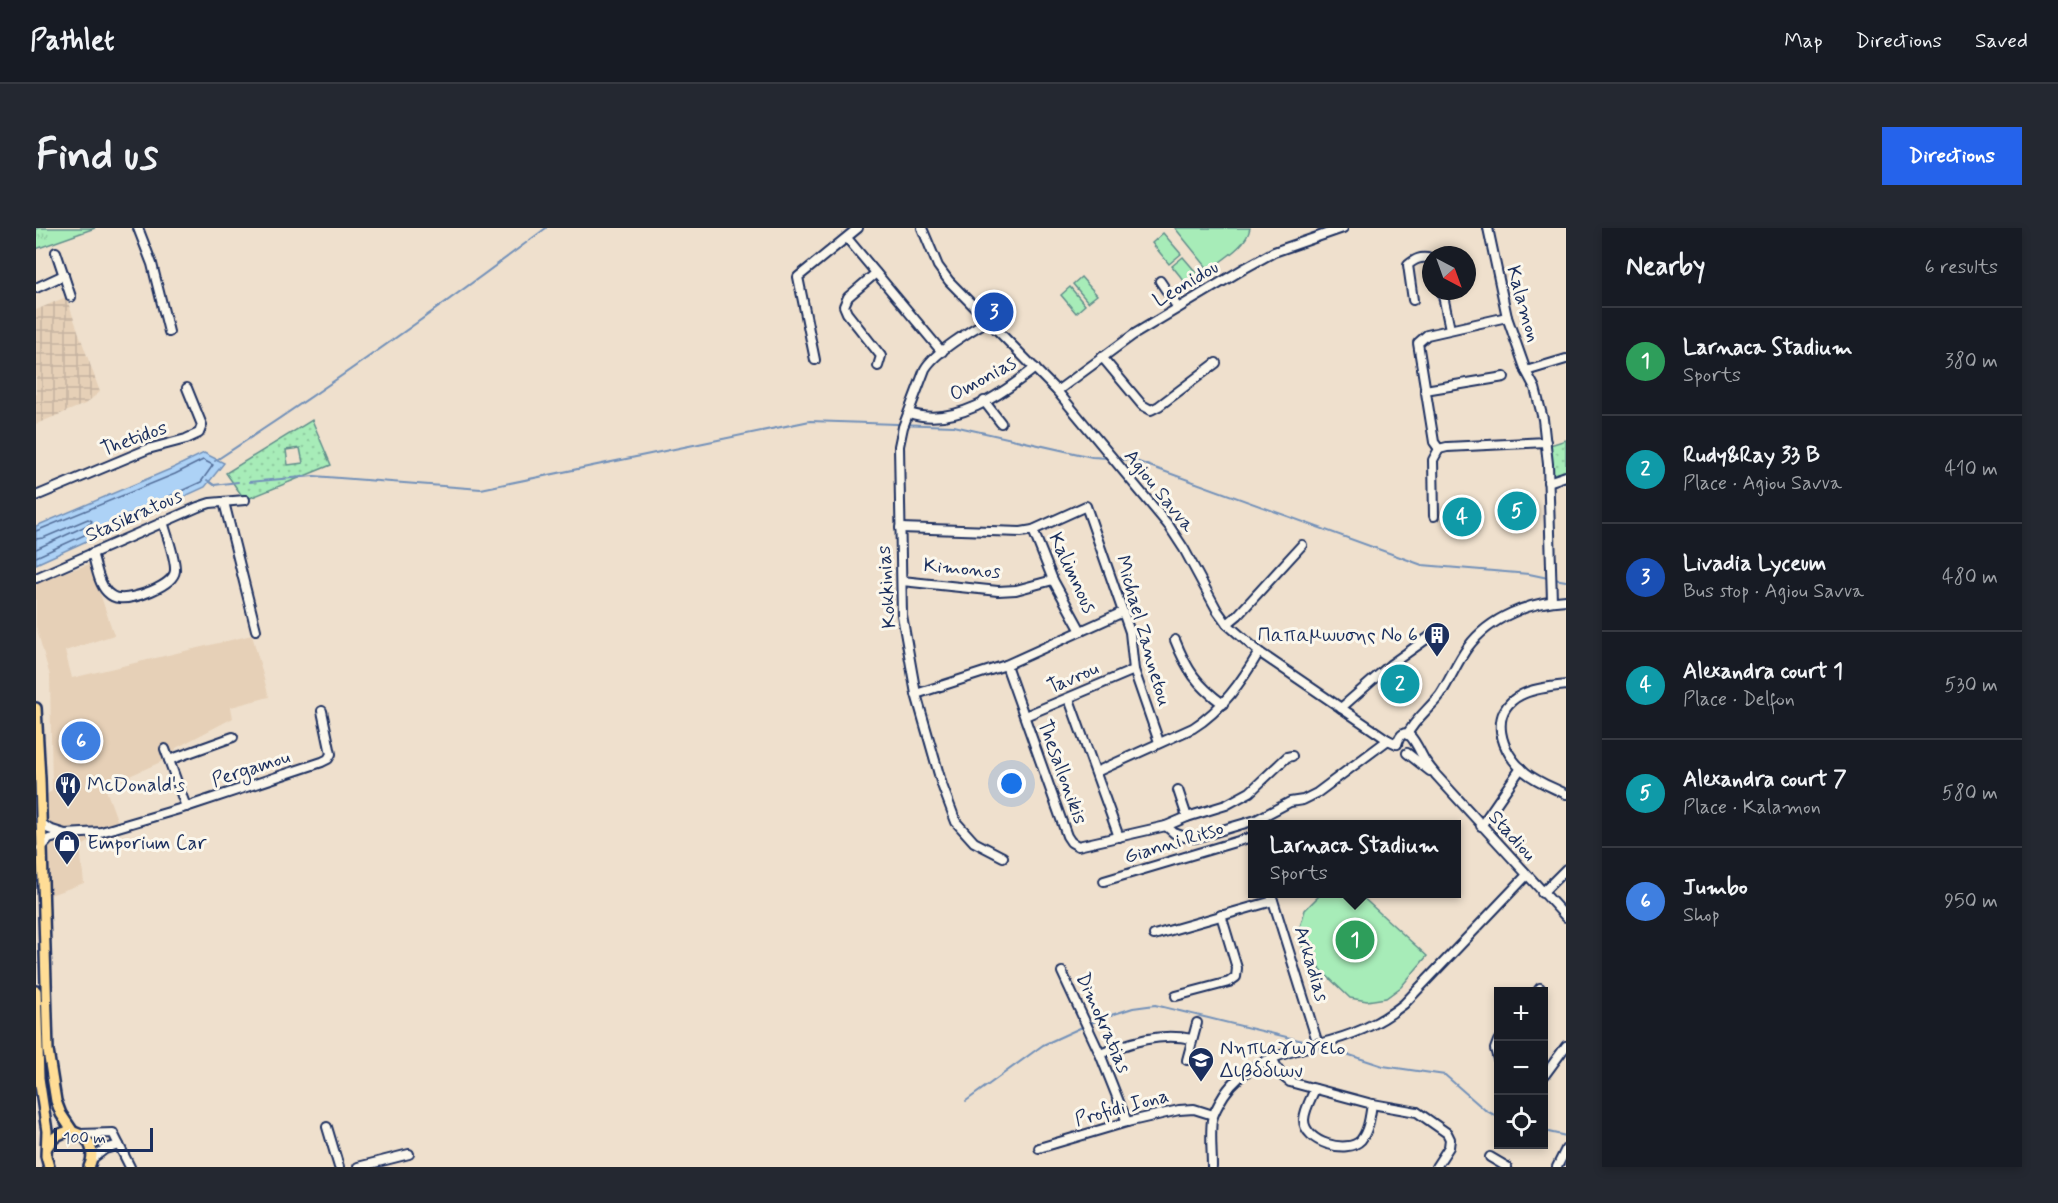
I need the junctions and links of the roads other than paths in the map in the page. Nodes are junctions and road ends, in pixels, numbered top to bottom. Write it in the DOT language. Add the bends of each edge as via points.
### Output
graph roads {
  1 [pos="138,228"];
  2 [pos="858,228"];
  3 [pos="922,228"];
  4 [pos="1343,228"];
  5 [pos="1488,228"];
  6 [pos="847,238"];
  7 [pos="56,252"];
  8 [pos="1422,258"];
  9 [pos="876,273"];
  10 [pos="64,275"];
  11 [pos="1160,281"];
  12 [pos="36,288"];
  13 [pos="72,297"];
  14 [pos="1413,300"];
  15 [pos="1444,300"];
  16 [pos="1178,308"];
  17 [pos="1508,317"];
  18 [pos="989,320"];
  19 [pos="1450,329"];
  20 [pos="169,332"];
  21 [pos="942,352"];
  22 [pos="1102,357"];
  23 [pos="1566,359"];
  24 [pos="815,360"];
  25 [pos="1216,363"];
  26 [pos="878,366"];
  27 [pos="1035,368"];
  28 [pos="1526,371"];
  29 [pos="1503,378"];
  30 [pos="187,388"];
  31 [pos="1425,390"];
  32 [pos="1058,391"];
  33 [pos="984,401"];
  34 [pos="908,415"];
  35 [pos="1001,423"];
  36 [pos="1546,442"];
  37 [pos="1439,449"];
  38 [pos="1566,476"];
  39 [pos="1548,482"];
  40 [pos="36,496"];
  41 [pos="245,500"];
  42 [pos="224,502"];
  43 [pos="1434,516"];
  44 [pos="163,521"];
  45 [pos="900,528"];
  46 [pos="1033,530"];
  47 [pos="1302,545"];
  48 [pos="92,552"];
  49 [pos="37,577"];
  50 [pos="1053,580"];
  51 [pos="902,581"];
  52 [pos="1566,600"];
  53 [pos="1552,602"];
  54 [pos="1123,612"];
  55 [pos="1227,624"];
  56 [pos="256,630"];
  57 [pos="1081,631"];
  58 [pos="1432,636"];
  59 [pos="1175,640"];
  60 [pos="1259,652"];
  61 [pos="1006,665"];
  62 [pos="1134,670"];
  63 [pos="1566,685"];
  64 [pos="916,694"];
  65 [pos="1069,699"];
  66 [pos="1223,704"];
  67 [pos="36,708"];
  68 [pos="1341,708"];
  69 [pos="322,711"];
  70 [pos="1025,716"];
  71 [pos="1407,735"];
  72 [pos="233,737"];
  73 [pos="1388,740"];
  74 [pos="1159,742"];
  75 [pos="1397,744"];
  76 [pos="1416,744"];
  77 [pos="165,749"];
  78 [pos="1407,753"];
  79 [pos="1292,756"];
  80 [pos="170,760"];
  81 [pos="1521,768"];
  82 [pos="1096,772"];
  83 [pos="1436,775"];
  84 [pos="1178,790"];
  85 [pos="1566,794"];
  86 [pos="186,807"];
  87 [pos="1187,817"];
  88 [pos="1259,820"];
  89 [pos="41,823"];
  90 [pos="1248,824"];
  91 [pos="1166,826"];
  92 [pos="1481,826"];
  93 [pos="65,834"];
  94 [pos="1119,837"];
  95 [pos="1248,838"];
  96 [pos="42,848"];
  97 [pos="1004,857"];
  98 [pos="1566,869"];
  99 [pos="1526,876"];
  100 [pos="1104,881"];
  101 [pos="1542,893"];
  102 [pos="1269,898"];
  103 [pos="1272,898"];
  104 [pos="1221,915"];
  105 [pos="1566,917"];
  106 [pos="1154,935"];
  107 [pos="1062,972"];
  108 [pos="36,991"];
  109 [pos="1176,996"];
  110 [pos="1197,1023"];
  111 [pos="1192,1039"];
  112 [pos="1316,1044"];
  113 [pos="1566,1046"];
  114 [pos="1100,1054"];
  115 [pos="1272,1058"];
  116 [pos="1186,1060"];
  117 [pos="1548,1071"];
  118 [pos="1315,1089"];
  119 [pos="1372,1104"];
  120 [pos="1213,1114"];
  121 [pos="1127,1122"];
  122 [pos="327,1127"];
  123 [pos="76,1133"];
  124 [pos="119,1145"];
  125 [pos="1039,1148"];
  126 [pos="47,1149"];
  127 [pos="1566,1149"];
  128 [pos="409,1154"];
  129 [pos="1490,1157"];
  130 [pos="91,1163"];
  131 [pos="1561,1163"];
  132 [pos="380,1164"];
  133 [pos="1498,1165"];
  134 [pos="49,1167"];
  135 [pos="130,1167"];
  136 [pos="339,1167"];
  137 [pos="358,1167"];
  138 [pos="1212,1167"];
  139 [pos="1436,1167"];
  140 [pos="1507,1167"];
  1 -- 20 [label="street" via="152,264"];
  2 -- 6 [label="street"];
  3 -- 18 [label="street, Agiou Savva" via="938,266"];
  4 -- 16 [label="street, Leonidou" via="1274,252"];
  5 -- 17 [label="street, Kalamon"];
  6 -- 9 [label="street"];
  6 -- 24 [label="street" via="798,277"];
  7 -- 10 [label="street"];
  8 -- 14 [label="street" via="1408,265"];
  9 -- 21 [label="street"];
  9 -- 26 [label="street" via="848,297 844,306 881,356"];
  10 -- 12 [label="street"];
  10 -- 13 [label="street"];
  11 -- 16 [label="street"];
  15 -- 19 [label="street"];
  16 -- 22 [label="street, Leonidou"];
  17 -- 19 [label="street"];
  17 -- 28 [label="street, Kalamon"];
  18 -- 21 [label="street, Kokkinias"];
  18 -- 27 [label="street, Agiou Savva"];
  19 -- 31 [label="street" via="1427,335 1418,343"];
  21 -- 34 [label="street, Kokkinias" via="925,369"];
  22 -- 25 [label="street" via="1142,405 1151,410"];
  22 -- 32 [label="street, Leonidou"];
  23 -- 28 [label="street"];
  27 -- 32 [label="street, Agiou Savva"];
  27 -- 33 [label="street, Omonias"];
  28 -- 36 [label="street, Kalamon" via="1535,388"];
  29 -- 31 [label="street"];
  30 -- 40 [label="street, Thetidos" via="202,425 199,433 148,449"];
  31 -- 37 [label="street" via="1434,442"];
  32 -- 55 [label="street, Agiou Savva" via="1177,537"];
  33 -- 34 [label="street, Omonias" via="955,415"];
  33 -- 35 [label="street"];
  34 -- 45 [label="street, Kokkinias" via="899,446"];
  36 -- 37 [label="street"];
  36 -- 39 [label="street, Kalamon"];
  37 -- 43 [label="street" via="1433,460"];
  38 -- 39 [label="street"];
  39 -- 53 [label="street, Kalamon"];
  41 -- 42 [label="street, Stasikratous"];
  42 -- 44 [label="street, Stasikratous" via="204,505"];
  42 -- 56 [label="street"];
  44 -- 48 [label="street, Stasikratous"];
  44 -- 48 [label="street" via="175,570 165,586 126,598 114,597 103,585"];
  45 -- 46 [label="street, Michael Zannetou"];
  45 -- 51 [label="street, Kokkinias"];
  46 -- 50 [label="street, Kalimnous"];
  46 -- 54 [label="street, Michael Zannetou" via="1086,506"];
  47 -- 55 [label="street"];
  48 -- 49 [label="street, Stasikratous"];
  50 -- 51 [label="street, Kimonos" via="998,591"];
  50 -- 57 [label="street, Kalimnous"];
  51 -- 64 [label="street, Kokkinias" via="902,615"];
  52 -- 53 [label="street"];
  53 -- 71 [label="street" via="1512,613 1484,631 1469,646 1437,698"];
  54 -- 57 [label="street"];
  54 -- 62 [label="street, Michael Zannetou" via="1130,632"];
  55 -- 60 [label="street, Agiou Savva"];
  57 -- 61 [label="street"];
  58 -- 68 [label="street" via="1390,665"];
  59 -- 66 [label="street" via="1191,675"];
  60 -- 66 [label="street"];
  60 -- 68 [label="street, Agiou Savva"];
  61 -- 64 [label="street"];
  61 -- 70 [label="street, Thesallonikis"];
  62 -- 65 [label="street, Tavrou"];
  62 -- 74 [label="street, Michael Zannetou"];
  63 -- 81 [label="street" via="1528,692 1506,707 1500,732"];
  64 -- 97 [label="street, Kokkinias" via="956,822 974,842"];
  65 -- 70 [label="street, Tavrou"];
  65 -- 82 [label="street"];
  66 -- 74 [label="street" via="1193,728"];
  67 -- 89 [label="main road"];
  68 -- 73 [label="street, Agiou Savva"];
  69 -- 86 [label="street, Pergamou" via="331,751 326,760"];
  70 -- 94 [label="street, Thesallonikis" via="1071,842 1085,846"];
  71 -- 75 [label="street" via="1401,736"];
  71 -- 76 [label="street"];
  72 -- 80 [label="street"];
  73 -- 75 [label="street, Agiou Savva"];
  73 -- 88 [label="street" via="1317,793 1290,802"];
  74 -- 82 [label="street"];
  75 -- 78 [label="street"];
  76 -- 78 [label="street"];
  76 -- 83 [label="street, Stadiou"];
  77 -- 80 [label="street"];
  78 -- 83 [label="street, Stadiou"];
  79 -- 87 [label="street" via="1240,798"];
  80 -- 86 [label="street"];
  81 -- 85 [label="street" via="1537,781"];
  81 -- 92 [label="street"];
  82 -- 94 [label="street"];
  83 -- 92 [label="street, Stadiou"];
  84 -- 87 [label="street"];
  86 -- 93 [label="street, Pergamou" via="101,832"];
  87 -- 91 [label="street"];
  89 -- 93 [label="street, Pergamou"];
  89 -- 96 [label="main road"];
  90 -- 91 [label="street" via="1195,838 1174,833"];
  91 -- 94 [label="street"];
  92 -- 99 [label="street, Stadiou"];
  93 -- 96 [label="street, Pergamou" via="52,838"];
  95 -- 100 [label="street, Gianni Ritso"];
  96 -- 123 [label="main road" via="50,1069 58,1107"];
  98 -- 101 [label="street"];
  99 -- 101 [label="street, Stadiou"];
  99 -- 112 [label="street" via="1386,1019 1362,1031"];
  101 -- 105 [label="street, Stadiou"];
  102 -- 104 [label="street"];
  103 -- 112 [label="street, Arkadias"];
  104 -- 106 [label="street"];
  104 -- 109 [label="street" via="1237,975 1229,982"];
  107 -- 114 [label="street, Dimokratias"];
  108 -- 126 [label="main road" via="38,1070"];
  110 -- 111 [label="street"];
  111 -- 114 [label="street" via="1152,1037"];
  111 -- 116 [label="street"];
  112 -- 115 [label="street"];
  113 -- 117 [label="street"];
  114 -- 121 [label="street, Dimokratias"];
  115 -- 118 [label="street" via="1284,1078"];
  115 -- 120 [label="street" via="1235,1081"];
  118 -- 119 [label="street"];
  118 -- 119 [label="street" via="1304,1118 1306,1128 1317,1140 1343,1148 1363,1138"];
  119 -- 139 [label="street" via="1420,1113 1447,1133 1449,1147"];
  120 -- 121 [label="street, Profidi Iona" via="1185,1109"];
  120 -- 138 [label="street"];
  121 -- 125 [label="street, Profidi Iona"];
  122 -- 136 [label="street"];
  123 -- 124 [label="street" via="113,1133"];
  123 -- 126 [label="main road" via="57,1136"];
  123 -- 130 [label="main road" via="90,1144"];
  124 -- 130 [label="street" via="105,1149"];
  124 -- 135 [label="street"];
  126 -- 134 [label="main road"];
  127 -- 131 [label="street"];
  128 -- 132 [label="street"];
  129 -- 133 [label="street"];
  132 -- 137 [label="street"];
  133 -- 140 [label="street"];
}
